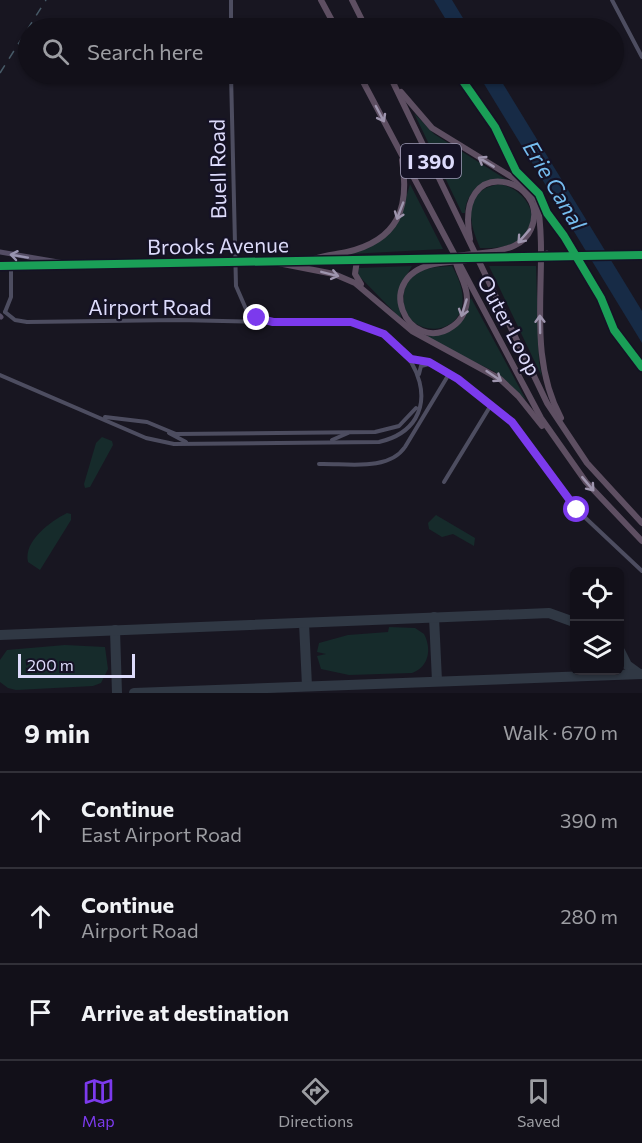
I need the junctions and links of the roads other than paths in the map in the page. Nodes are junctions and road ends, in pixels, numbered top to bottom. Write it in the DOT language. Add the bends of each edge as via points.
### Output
graph roads {
  1 [pos="231,0"];
  2 [pos="321,0"];
  3 [pos="352,0"];
  4 [pos="612,0"];
  5 [pos="231,18"];
  6 [pos="331,18"];
  7 [pos="361,18"];
  8 [pos="621,18"];
  9 [pos="624,23"];
  10 [pos="642,57"];
  11 [pos="231,84"];
  12 [pos="364,84"];
  13 [pos="394,84"];
  14 [pos="396,84"];
  15 [pos="401,154"];
  16 [pos="472,249"];
  17 [pos="0,252"];
  18 [pos="454,253"];
  19 [pos="494,254"];
  20 [pos="642,255"];
  21 [pos="540,256"];
  22 [pos="438,260"];
  23 [pos="357,261"];
  24 [pos="273,262"];
  25 [pos="306,262"];
  26 [pos="234,263"];
  27 [pos="0,266"];
  28 [pos="11,266"];
  29 [pos="80,266"];
  30 [pos="371,294"];
  31 [pos="1,316"];
  32 [pos="273,322"];
  33 [pos="411,359"];
  34 [pos="435,366"];
  35 [pos="419,374"];
  36 [pos="449,374"];
  37 [pos="0,375"];
  38 [pos="420,399"];
  39 [pos="491,405"];
  40 [pos="94,415"];
  41 [pos="160,428"];
  42 [pos="363,432"];
  43 [pos="332,441"];
  44 [pos="191,444"];
  45 [pos="583,457"];
  46 [pos="568,459"];
  47 [pos="319,464"];
  48 [pos="444,482"];
  49 [pos="642,523"];
  50 [pos="642,541"];
  51 [pos="642,571"];
  1 -- 5 [label="street"];
  2 -- 6 [label="highway"];
  3 -- 7 [label="highway"];
  4 -- 8 [label="street"];
  9 -- 10 [label="street"];
  11 -- 26 [label="street, Buell Road"];
  12 -- 15 [label="highway, Outer Loop / I 390, one-way"];
  13 -- 16 [label="highway, Outer Loop / I 390"];
  21 -- 14 [label="highway, one-way" via="538,208 530,189 432,128"];
  15 -- 18 [label="highway, Outer Loop / I 390"];
  15 -- 25 [label="highway, one-way" via="405,196 390,230 375,243"];
  16 -- 19 [label="highway, one-way" via="467,216 470,200 482,187 504,182 528,196 533,222 519,243"];
  16 -- 45 [label="highway, Outer Loop / I 390" via="540,390"];
  29 -- 17 [label="main road, one-way"];
  18 -- 22 [label="highway, one-way" via="466,290 466,309 452,327 428,332 405,318 400,293 414,271"];
  18 -- 46 [label="highway, Outer Loop / I 390" via="534,405"];
  19 -- 21 [label="main road"];
  19 -- 22 [label="highway, bridge"];
  20 -- 21 [label="main road"];
  45 -- 21 [label="highway, one-way" via="553,402 543,372"];
  22 -- 23 [label="main road, Brooks Avenue"];
  23 -- 25 [label="main road, Brooks Avenue"];
  23 -- 30 [label="highway" via="356,276"];
  24 -- 25 [label="main road, Brooks Avenue"];
  24 -- 26 [label="main road, Brooks Avenue"];
  24 -- 30 [label="highway, one-way" via="338,275"];
  26 -- 29 [label="main road, Brooks Avenue"];
  26 -- 32 [label="street, Airport Road" via="242,305 257,318"];
  27 -- 28 [label="main road, Brooks Avenue"];
  28 -- 29 [label="main road, Brooks Avenue"];
  28 -- 31 [label="street" via="11,294"];
  30 -- 46 [label="highway, one-way" via="415,333 507,384"];
  31 -- 32 [label="street, Airport Road" via="27,322"];
  32 -- 33 [label="street, Airport Road" via="361,324 390,338"];
  33 -- 34 [label="street"];
  33 -- 35 [label="street, Airport Road"];
  34 -- 35 [label="street" via="422,366"];
  34 -- 36 [label="street"];
  35 -- 38 [label="street, Airport Road"];
  36 -- 39 [label="street"];
  36 -- 47 [label="street" via="396,458 377,463"];
  37 -- 40 [label="street"];
  38 -- 42 [label="street" via="412,415 399,426"];
  38 -- 43 [label="street" via="409,426 385,441"];
  39 -- 48 [label="street"];
  39 -- 51 [label="street" via="522,434 577,510"];
  40 -- 41 [label="street" via="147,422"];
  40 -- 44 [label="street" via="163,443"];
  41 -- 42 [label="street" via="176,434 207,435"];
  41 -- 44 [label="street"];
  42 -- 43 [label="street" via="345,434"];
  43 -- 44 [label="street"];
  45 -- 49 [label="highway, Outer Loop / I 390"];
  46 -- 50 [label="highway, Outer Loop / I 390, one-way"];
}
